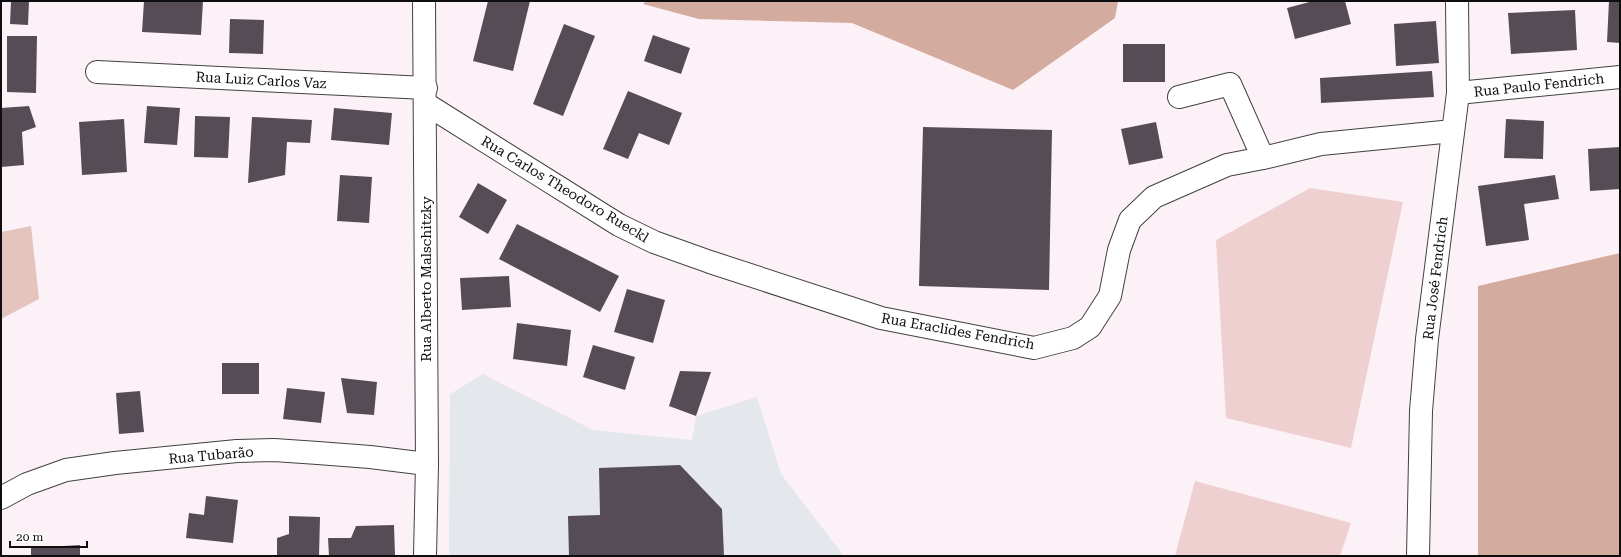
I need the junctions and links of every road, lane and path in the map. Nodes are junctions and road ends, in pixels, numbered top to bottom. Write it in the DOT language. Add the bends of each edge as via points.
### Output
graph roads {
  1 [pos="424,1"];
  2 [pos="1457,1"];
  3 [pos="97,72"];
  4 [pos="1620,77"];
  5 [pos="1458,93"];
  6 [pos="426,96"];
  7 [pos="1179,97"];
  8 [pos="1454,131"];
  9 [pos="1262,158"];
  10 [pos="710,262"];
  11 [pos="427,464"];
  12 [pos="1,498"];
  13 [pos="426,556"];
  14 [pos="1418,556"];
  1 -- 6 [label="street, Rua Alberto Malschitzky"];
  2 -- 5 [label="street, Rua José Fendrich"];
  3 -- 6 [label="street, Rua Luiz Carlos Vaz"];
  4 -- 5 [label="street, Rua Paulo Fendrich"];
  5 -- 8 [label="street, Rua José Fendrich"];
  6 -- 10 [label="street, Rua Carlos Theodoro Rueckl" via="619,225 654,242"];
  6 -- 11 [label="street, Rua Alberto Malschitzky"];
  7 -- 9 [label="street" via="1230,84"];
  8 -- 9 [label="street, Rua Eraclides Fendrich" via="1321,144"];
  8 -- 14 [label="street, Rua José Fendrich" via="1427,339 1421,411"];
  9 -- 10 [label="street, Rua Eraclides Fendrich" via="1227,165 1154,197 1130,220 1119,250 1110,296 1090,326 1073,338 1034,348 881,318"];
  11 -- 12 [label="street, Rua Tubarão" via="274,450 237,451 66,470 27,484"];
  11 -- 13 [label="street, Rua Alberto Malschitzky"];
}
